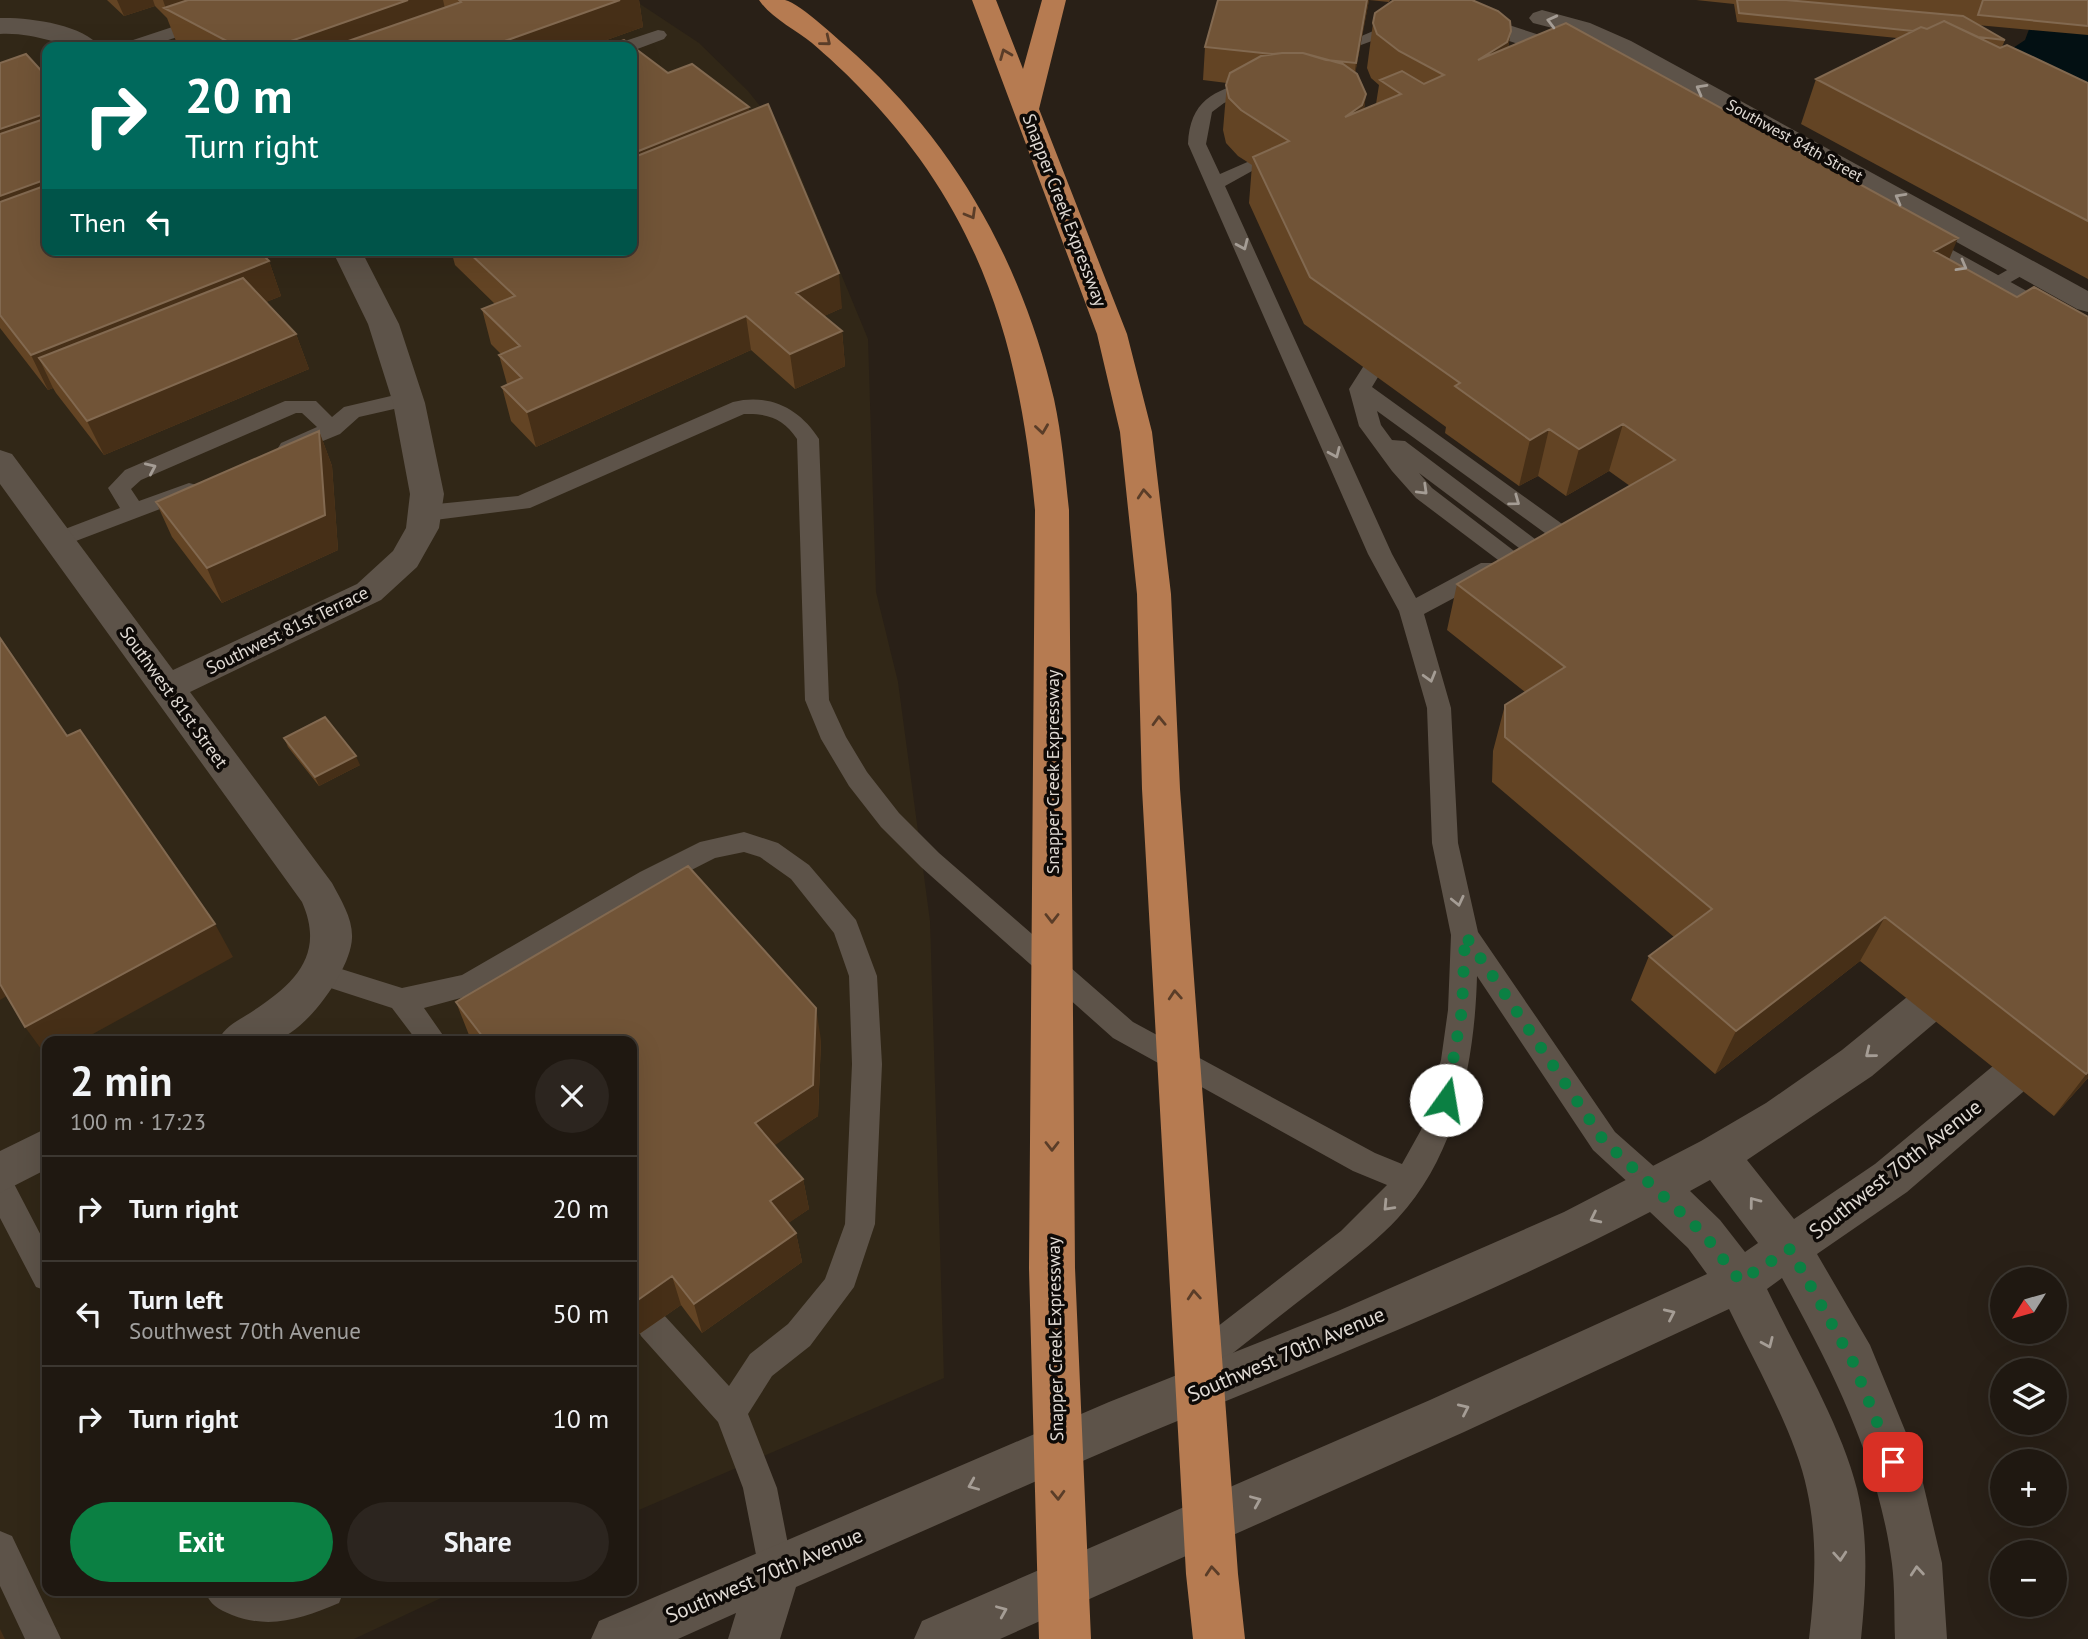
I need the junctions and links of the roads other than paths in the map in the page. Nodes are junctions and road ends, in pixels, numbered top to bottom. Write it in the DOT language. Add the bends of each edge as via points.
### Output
graph roads {
  1 [pos="271,0"];
  2 [pos="771,0"];
  3 [pos="984,0"];
  4 [pos="1054,0"];
  5 [pos="1434,4"];
  6 [pos="1508,7"];
  7 [pos="0,26"];
  8 [pos="658,35"];
  9 [pos="1361,40"];
  10 [pos="76,42"];
  11 [pos="146,42"];
  12 [pos="637,43"];
  13 [pos="1598,65"];
  14 [pos="1252,86"];
  15 [pos="1026,109"];
  16 [pos="1252,166"];
  17 [pos="1215,183"];
  18 [pos="1876,219"];
  19 [pos="349,256"];
  20 [pos="2023,267"];
  21 [pos="1994,284"];
  22 [pos="2088,303"];
  23 [pos="1952,307"];
  24 [pos="2088,337"];
  25 [pos="408,399"];
  26 [pos="1370,426"];
  27 [pos="332,429"];
  28 [pos="271,455"];
  29 [pos="0,461"];
  30 [pos="209,481"];
  31 [pos="135,513"];
  32 [pos="427,513"];
  33 [pos="1579,519"];
  34 [pos="1557,531"];
  35 [pos="60,539"];
  36 [pos="1531,545"];
  37 [pos="1510,558"];
  38 [pos="1411,611"];
  39 [pos="167,688"];
  40 [pos="1465,935"];
  41 [pos="326,956"];
  42 [pos="402,1000"];
  43 [pos="1922,1009"];
  44 [pos="247,1036"];
  45 [pos="429,1036"];
  46 [pos="2008,1079"];
  47 [pos="42,1150"];
  48 [pos="1717,1154"];
  49 [pos="0,1173"];
  50 [pos="1409,1180"];
  51 [pos="0,1188"];
  52 [pos="1656,1188"];
  53 [pos="1790,1249"];
  54 [pos="42,1268"];
  55 [pos="1740,1281"];
  56 [pos="652,1325"];
  57 [pos="731,1412"];
  58 [pos="1126,1419"];
  59 [pos="0,1548"];
  60 [pos="776,1570"];
  61 [pos="231,1596"];
  62 [pos="315,1596"];
  63 [pos="43,1639"];
  64 [pos="617,1639"];
  65 [pos="754,1639"];
  66 [pos="940,1639"];
  67 [pos="1065,1639"];
  68 [pos="1219,1639"];
  69 [pos="1835,1639"];
  70 [pos="1921,1639"];
  1 -- 11 [label="lane"];
  2 -- 67 [label="highway, Snapper Creek Expressway, one-way" via="847,58 930,151 974,220 1012,303 1038,400 1050,496 1052,1268"];
  15 -- 3 [label="highway, Snapper Creek Expressway, one-way"];
  4 -- 15 [label="highway"];
  5 -- 9 [label="lane"];
  5 -- 13 [label="street"];
  20 -- 6 [label="street, Southwest 84th Street, one-way" via="1742,122 1603,36"];
  7 -- 10 [label="street" via="33,26"];
  8 -- 12 [label="lane"];
  14 -- 17 [label="lane" via="1209,103 1197,120 1197,144"];
  68 -- 15 [label="highway, Snapper Creek Expressway, one-way" via="1143,483 1126,382 1083,251"];
  16 -- 17 [label="lane"];
  17 -- 38 [label="lane, one-way" via="1380,554"];
  18 -- 21 [label="street, one-way"];
  19 -- 25 [label="street, Southwest 81st Terrace" via="384,325"];
  20 -- 21 [label="lane"];
  20 -- 22 [label="street, Southwest 84th Street"];
  21 -- 23 [label="lane"];
  21 -- 24 [label="street"];
  25 -- 27 [label="lane" via="352,412"];
  25 -- 32 [label="street, Southwest 81st Terrace"];
  26 -- 34 [label="lane, one-way" via="1365,380"];
  26 -- 36 [label="lane"];
  26 -- 37 [label="lane, one-way" via="1424,493"];
  27 -- 28 [label="lane"];
  31 -- 27 [label="lane, one-way" via="119,488 133,475 293,406 308,406"];
  29 -- 35 [label="street, Southwest 81st Street"];
  30 -- 31 [label="lane"];
  31 -- 35 [label="lane" via="104,520"];
  32 -- 39 [label="street, Southwest 81st Terrace" via="406,559 369,592"];
  32 -- 50 [label="lane" via="522,503 741,407 781,410 799,423 808,439 817,700 858,779 890,820 1123,1030 1364,1162"];
  33 -- 34 [label="lane"];
  34 -- 36 [label="lane"];
  35 -- 39 [label="street, Southwest 81st Street"];
  36 -- 37 [label="lane"];
  37 -- 38 [label="lane"];
  38 -- 40 [label="lane, one-way" via="1439,708 1445,843"];
  39 -- 41 [label="street, Southwest 81st Street" via="318,894 328,916"];
  40 -- 50 [label="lane" via="1462,1010 1449,1087 1435,1132"];
  40 -- 52 [label="lane" via="1604,1141"];
  41 -- 42 [label="lane"];
  41 -- 44 [label="street" via="283,1014"];
  42 -- 45 [label="lane"];
  42 -- 57 [label="lane" via="469,985 650,879 709,849 744,842 769,850 800,872 846,928 863,976 867,1064 860,1224 838,1287 799,1335 761,1365"];
  43 -- 48 [label="street, Southwest 70th Avenue, one-way" via="1817,1093"];
  46 -- 53 [label="street, Southwest 70th Avenue" via="1891,1178"];
  47 -- 49 [label="street"];
  48 -- 52 [label="street, Southwest 70th Avenue"];
  53 -- 48 [label="street, one-way"];
  50 -- 58 [label="lane, one-way" via="1388,1208 1352,1241"];
  51 -- 54 [label="lane"];
  52 -- 55 [label="street" via="1704,1234"];
  52 -- 58 [label="street, Southwest 70th Avenue, one-way" via="1356,1326"];
  53 -- 55 [label="street, Southwest 70th Avenue"];
  70 -- 53 [label="street, one-way" via="1917,1563 1893,1462 1853,1362"];
  66 -- 55 [label="street, Southwest 70th Avenue, one-way" via="1459,1411"];
  55 -- 69 [label="street, one-way" via="1818,1448 1832,1489 1841,1582"];
  56 -- 57 [label="lane"];
  57 -- 60 [label="lane" via="760,1488"];
  58 -- 60 [label="street, Southwest 70th Avenue, one-way"];
  59 -- 63 [label="lane"];
  60 -- 64 [label="street, Southwest 70th Avenue"];
  60 -- 65 [label="street"];
  61 -- 62 [label="lane" via="248,1605 275,1607"];
}
